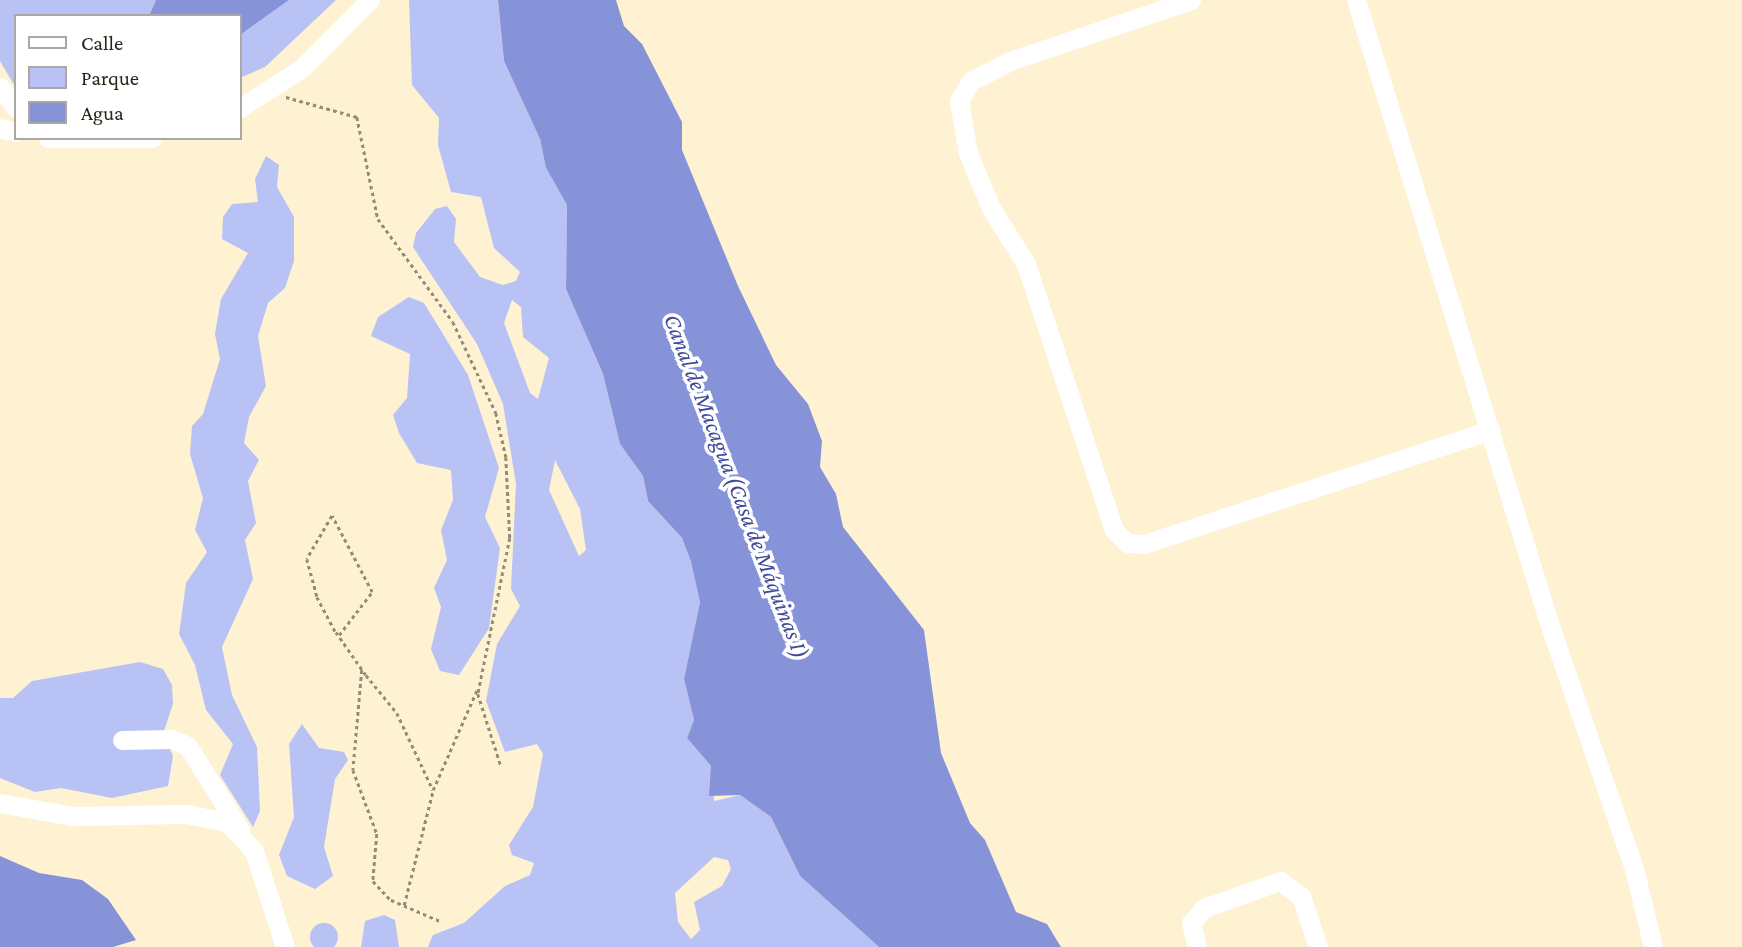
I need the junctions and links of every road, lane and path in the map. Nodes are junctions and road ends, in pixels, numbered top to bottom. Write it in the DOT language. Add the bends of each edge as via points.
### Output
graph roads {
  1 [pos="370,0"];
  2 [pos="1191,0"];
  3 [pos="1356,0"];
  4 [pos="0,87"];
  5 [pos="265,94"];
  6 [pos="14,105"];
  7 [pos="242,107"];
  8 [pos="1491,430"];
  9 [pos="339,635"];
  10 [pos="362,670"];
  11 [pos="479,684"];
  12 [pos="122,740"];
  13 [pos="501,766"];
  14 [pos="433,790"];
  15 [pos="0,803"];
  16 [pos="240,831"];
  17 [pos="404,905"];
  18 [pos="440,922"];
  19 [pos="285,947"];
  20 [pos="1197,947"];
  21 [pos="1318,947"];
  22 [pos="1653,947"];
  1 -- 5 [label="street" via="302,68"];
  2 -- 8 [label="street" via="1010,61 971,81 958,101 968,153 991,208 1026,264 1114,530 1128,543 1144,544"];
  3 -- 8 [label="street"];
  4 -- 6 [label="street"];
  5 -- 7 [label="street"];
  5 -- 11 [label="path" via="356,117 378,219 453,322 496,413 506,457 510,538"];
  8 -- 22 [label="street" via="1634,868"];
  9 -- 9 [label="path" via="307,559 332,516 372,592"];
  9 -- 10 [label="path"];
  10 -- 14 [label="path" via="397,713"];
  10 -- 17 [label="path" via="353,770 377,834 373,881"];
  11 -- 13 [label="path" via="480,706"];
  11 -- 14 [label="path"];
  12 -- 16 [label="street" via="171,739 188,746"];
  14 -- 17 [label="path"];
  15 -- 16 [label="street" via="72,816 209,816"];
  16 -- 19 [label="street" via="259,862"];
  17 -- 18 [label="path"];
  20 -- 21 [label="street" via="1191,923 1204,908 1280,881 1301,896"];
}
